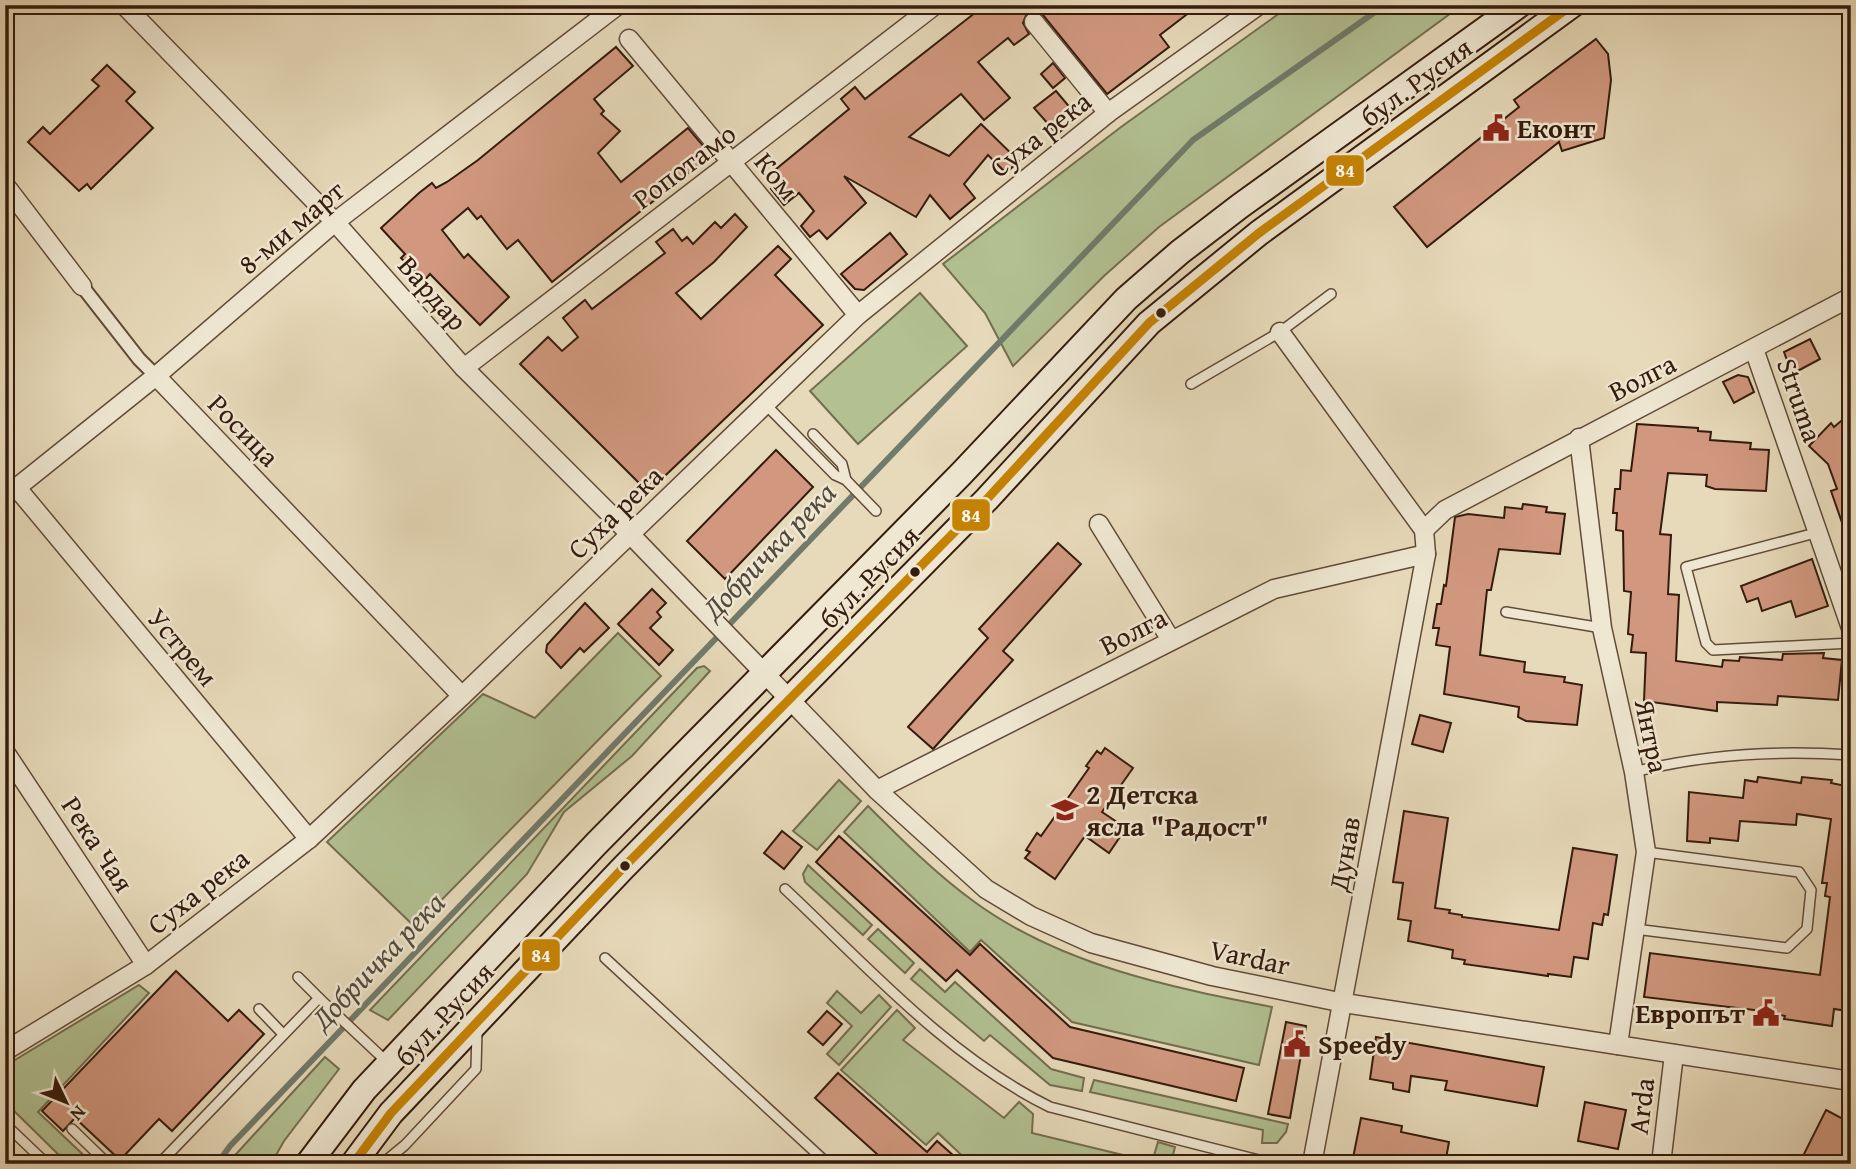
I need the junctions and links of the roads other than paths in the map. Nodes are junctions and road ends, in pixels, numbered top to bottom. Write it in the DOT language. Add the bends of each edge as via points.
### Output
graph roads {
  1 [pos="124,5"];
  2 [pos="936,5"];
  3 [pos="1259,5"];
  4 [pos="1519,5"];
  5 [pos="1572,5"];
  6 [pos="610,8"];
  7 [pos="1034,22"];
  8 [pos="629,39"];
  9 [pos="1108,113"];
  10 [pos="732,163"];
  11 [pos="5,185"];
  12 [pos="335,222"];
  13 [pos="82,286"];
  14 [pos="1331,294"];
  15 [pos="1851,297"];
  16 [pos="858,315"];
  17 [pos="1280,332"];
  18 [pos="1754,349"];
  19 [pos="464,368"];
  20 [pos="156,376"];
  21 [pos="1191,384"];
  22 [pos="765,403"];
  23 [pos="813,434"];
  24 [pos="1579,438"];
  25 [pos="846,480"];
  26 [pos="11,492"];
  27 [pos="876,511"];
  28 [pos="1099,524"];
  29 [pos="1424,530"];
  30 [pos="1819,532"];
  31 [pos="630,534"];
  32 [pos="1426,554"];
  33 [pos="1506,612"];
  34 [pos="1602,628"];
  35 [pos="1851,628"];
  36 [pos="1171,640"];
  37 [pos="1851,643"];
  38 [pos="746,653"];
  39 [pos="765,673"];
  40 [pos="462,696"];
  41 [pos="790,700"];
  42 [pos="5,751"];
  43 [pos="1851,755"];
  44 [pos="1634,772"];
  45 [pos="877,790"];
  46 [pos="309,839"];
  47 [pos="1646,852"];
  48 [pos="785,889"];
  49 [pos="1635,929"];
  50 [pos="605,958"];
  51 [pos="146,965"];
  52 [pos="298,977"];
  53 [pos="319,998"];
  54 [pos="1344,1003"];
  55 [pos="259,1009"];
  56 [pos="477,1023"];
  57 [pos="282,1033"];
  58 [pos="1618,1045"];
  59 [pos="5,1051"];
  60 [pos="1674,1054"];
  61 [pos="388,1063"];
  62 [pos="1851,1081"];
  63 [pos="5,1124"];
  64 [pos="72,1129"];
  65 [pos="47,1164"];
  66 [pos="108,1164"];
  67 [pos="159,1164"];
  68 [pos="308,1164"];
  69 [pos="353,1164"];
  70 [pos="382,1164"];
  71 [pos="828,1164"];
  72 [pos="1274,1164"];
  73 [pos="1312,1164"];
  74 [pos="1661,1164"];
  1 -- 12 [label="street, Вардар"];
  2 -- 10 [label="street, Ропотамо"];
  3 -- 9 [label="street, Суха река"];
  4 -- 39 [label="main road, бул. Русия" via="1240,206 1126,299"];
  5 -- 41 [label="main road, бул. Русия" via="1259,233 1149,323 987,499"];
  6 -- 12 [label="street, 8-ми март"];
  7 -- 9 [label="street"];
  8 -- 10 [label="street, Ком"];
  9 -- 16 [label="street, Суха река"];
  10 -- 16 [label="street, Ком"];
  10 -- 19 [label="street, Ропотамо"];
  11 -- 13 [label="street, Росица"];
  12 -- 19 [label="street, Вардар"];
  12 -- 20 [label="street, 8-ми март"];
  13 -- 20 [label="street, Росица"];
  14 -- 17 [label="lane"];
  15 -- 18 [label="street, Волга"];
  16 -- 22 [label="street, Суха река"];
  17 -- 21 [label="lane"];
  17 -- 29 [label="street"];
  18 -- 24 [label="street, Волга"];
  18 -- 30 [label="street, Struma"];
  19 -- 31 [label="street, Вардар"];
  20 -- 26 [label="street, 8-ми март"];
  20 -- 40 [label="street, Росица"];
  22 -- 25 [label="lane" via="835,475"];
  22 -- 31 [label="street, Суха река"];
  23 -- 25 [label="lane" via="842,464"];
  24 -- 29 [label="street, Волга" via="1445,510"];
  24 -- 34 [label="street, Янтра"];
  25 -- 27 [label="lane"];
  26 -- 46 [label="street, Устрем"];
  28 -- 36 [label="street"];
  29 -- 32 [label="street"];
  30 -- 35 [label="street, Struma"];
  30 -- 37 [label="lane" via="1689,564 1685,572 1702,631 1713,650"];
  31 -- 38 [label="street, Вардар"];
  31 -- 40 [label="street, Суха река"];
  32 -- 36 [label="street, Волга" via="1274,589"];
  32 -- 54 [label="street, Дунав"];
  33 -- 34 [label="lane"];
  34 -- 44 [label="street, Янтра"];
  36 -- 45 [label="street, Волга"];
  38 -- 39 [label="street, Vardar"];
  39 -- 41 [label="street, Vardar"];
  39 -- 61 [label="main road, бул. Русия"];
  40 -- 46 [label="street, Суха река"];
  41 -- 45 [label="street, Vardar"];
  41 -- 56 [label="main road, бул. Русия"];
  42 -- 51 [label="street, Река Чая"];
  43 -- 44 [label="lane" via="1794,751 1712,757"];
  44 -- 47 [label="street, Янтра"];
  45 -- 54 [label="street, Vardar" via="967,874 1031,916 1091,943 1152,962"];
  46 -- 51 [label="street, Суха река"];
  47 -- 49 [label="street, Янтра"];
  47 -- 49 [label="lane" via="1799,872 1811,890 1807,929 1787,948"];
  48 -- 72 [label="lane" via="923,1018 1017,1090 1050,1107"];
  49 -- 58 [label="street, Янтра"];
  50 -- 71 [label="lane"];
  51 -- 59 [label="street, Суха река"];
  52 -- 53 [label="lane"];
  53 -- 57 [label="lane"];
  53 -- 61 [label="lane"];
  54 -- 58 [label="street, Vardar"];
  54 -- 73 [label="street, Дунав"];
  55 -- 57 [label="lane"];
  56 -- 69 [label="main road, бул. Русия" via="391,1113"];
  56 -- 70 [label="lane" via="476,1069"];
  57 -- 67 [label="lane"];
  58 -- 60 [label="street, Vardar"];
  60 -- 62 [label="street, Vardar"];
  60 -- 74 [label="street, Arda"];
  61 -- 68 [label="main road, бул. Русия"];
  63 -- 65 [label="lane"];
  64 -- 66 [label="lane"];
}
